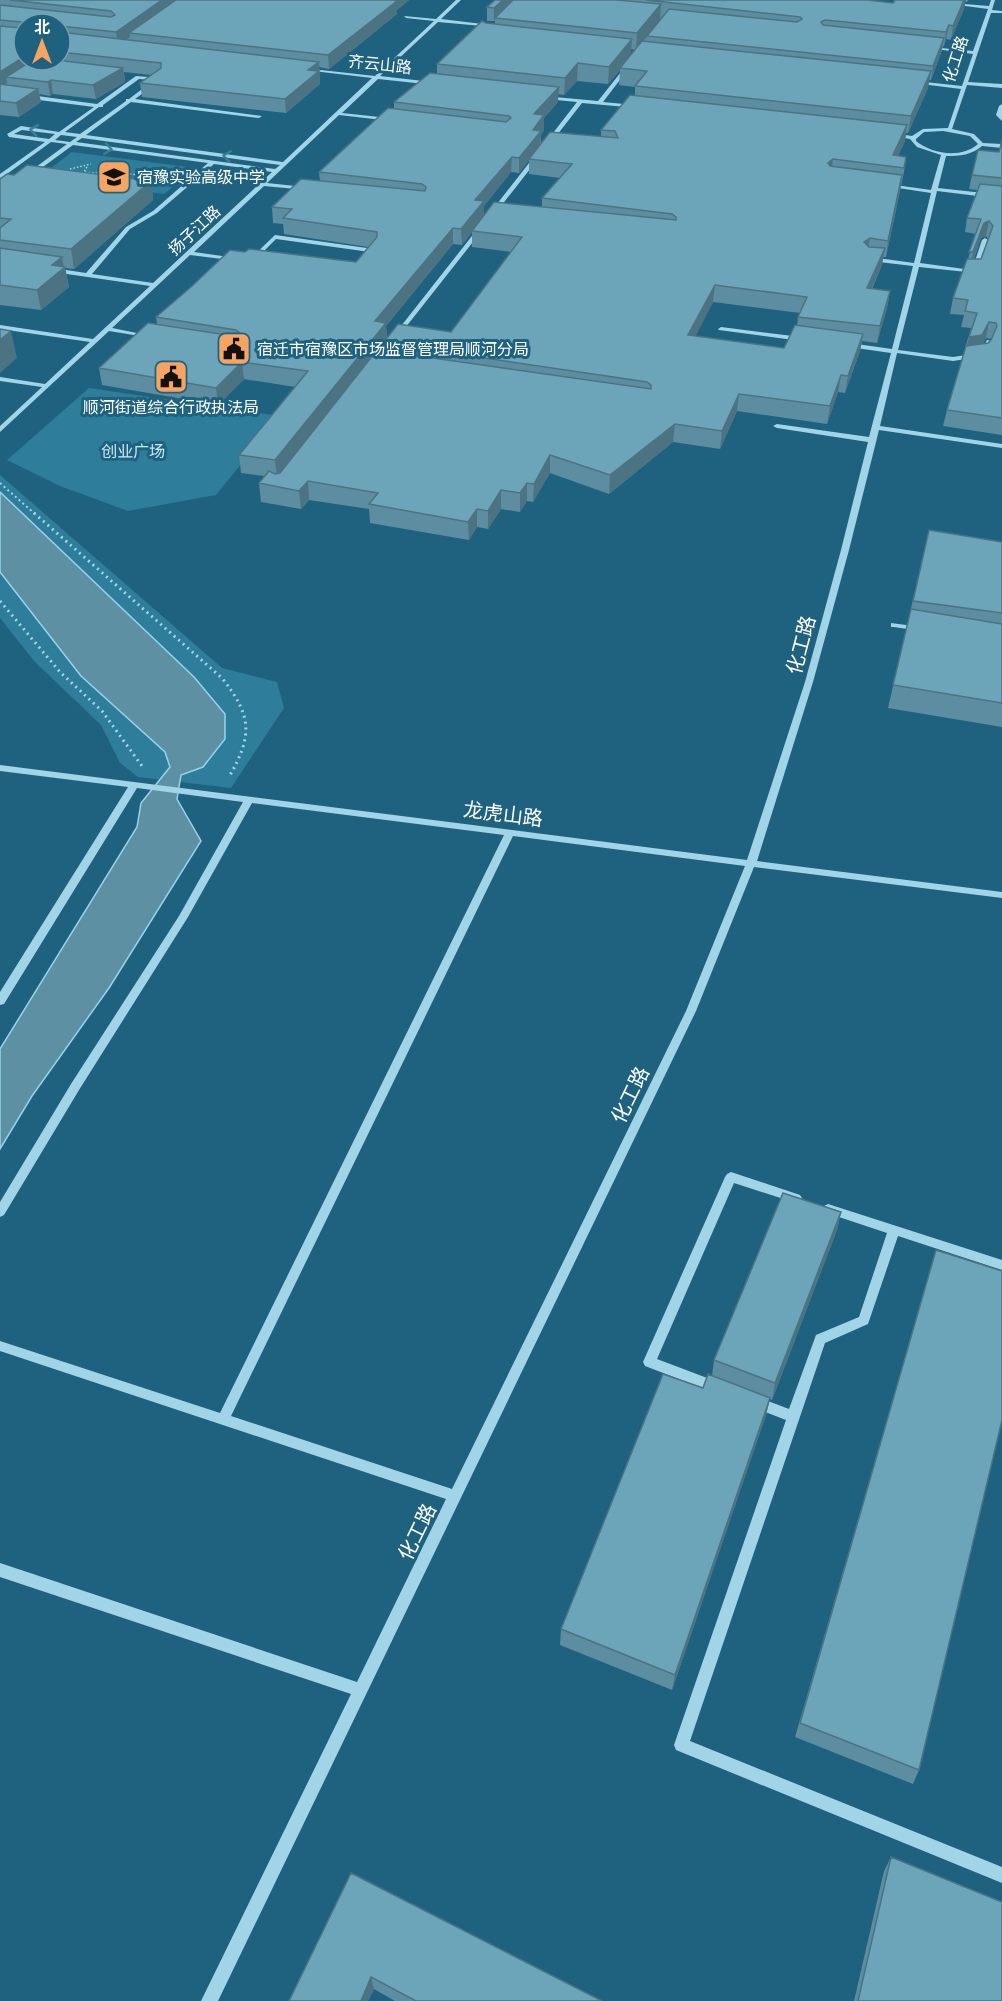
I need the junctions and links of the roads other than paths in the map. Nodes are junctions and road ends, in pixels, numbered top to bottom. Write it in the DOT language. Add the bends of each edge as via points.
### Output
graph roads {
  1 [pos="459,0"];
  2 [pos="993,0"];
  3 [pos="945,3"];
  4 [pos="990,9"];
  5 [pos="1002,12"];
  6 [pos="406,17"];
  7 [pos="438,20"];
  8 [pos="491,32"];
  9 [pos="928,48"];
  10 [pos="975,53"];
  11 [pos="632,62"];
  12 [pos="296,68"];
  13 [pos="378,77"];
  14 [pos="124,78"];
  15 [pos="135,79"];
  16 [pos="905,82"];
  17 [pos="434,84"];
  18 [pos="9,85"];
  19 [pos="964,85"];
  20 [pos="1002,86"];
  21 [pos="0,92"];
  22 [pos="536,95"];
  23 [pos="110,98"];
  24 [pos="131,100"];
  25 [pos="581,101"];
  26 [pos="599,103"];
  27 [pos="99,106"];
  28 [pos="1002,106"];
  29 [pos="119,108"];
  30 [pos="642,108"];
  31 [pos="339,114"];
  32 [pos="258,116"];
  33 [pos="1002,119"];
  34 [pos="394,120"];
  35 [pos="950,129"];
  36 [pos="60,134"];
  37 [pos="889,135"];
  38 [pos="82,136"];
  39 [pos="913,138"];
  40 [pos="50,141"];
  41 [pos="548,143"];
  42 [pos="71,144"];
  43 [pos="559,144"];
  44 [pos="981,144"];
  45 [pos="1002,146"];
  46 [pos="944,153"];
  47 [pos="212,163"];
  48 [pos="285,164"];
  49 [pos="277,171"];
  50 [pos="28,176"];
  51 [pos="0,177"];
  52 [pos="263,184"];
  53 [pos="876,184"];
  54 [pos="309,189"];
  55 [pos="933,190"];
  56 [pos="1002,197"];
  57 [pos="494,212"];
  58 [pos="506,213"];
  59 [pos="984,240"];
  60 [pos="189,253"];
  61 [pos="367,259"];
  62 [pos="867,259"];
  63 [pos="250,262"];
  64 [pos="262,263"];
  65 [pos="915,265"];
  66 [pos="44,269"];
  67 [pos="88,276"];
  68 [pos="154,285"];
  69 [pos="0,327"];
  70 [pos="106,329"];
  71 [pos="721,329"];
  72 [pos="161,338"];
  73 [pos="989,340"];
  74 [pos="93,341"];
  75 [pos="813,341"];
  76 [pos="836,344"];
  77 [pos="389,346"];
  78 [pos="893,351"];
  79 [pos="0,379"];
  80 [pos="47,386"];
  81 [pos="777,426"];
  82 [pos="875,427"];
  83 [pos="0,430"];
  84 [pos="872,440"];
  85 [pos="1002,446"];
  86 [pos="894,625"];
  87 [pos="927,630"];
  88 [pos="0,768"];
  89 [pos="134,785"];
  90 [pos="249,800"];
  91 [pos="510,833"];
  92 [pos="751,863"];
  93 [pos="1002,895"];
  94 [pos="0,1001"];
  95 [pos="0,1212"];
  96 [pos="894,1230"];
  97 [pos="1002,1265"];
  98 [pos="0,1346"];
  99 [pos="726,1391"];
  100 [pos="748,1399"];
  101 [pos="792,1416"];
  102 [pos="223,1420"];
  103 [pos="455,1496"];
  104 [pos="0,1570"];
  105 [pos="360,1690"];
  106 [pos="1002,1875"];
  107 [pos="209,2001"];
  1 -- 7 [label="street, 扬子江路"];
  2 -- 4 [label="street, 化工路"];
  3 -- 4 [label="street"];
  4 -- 5 [label="street"];
  4 -- 10 [label="street, 化工路"];
  6 -- 7 [label="street"];
  7 -- 8 [label="street" via="496,26"];
  7 -- 13 [label="street, 扬子江路"];
  9 -- 10 [label="street"];
  10 -- 19 [label="street, 化工路"];
  11 -- 26 [label="street"];
  12 -- 13 [label="street, 齐云山路"];
  13 -- 17 [label="street, 齐云山路"];
  13 -- 31 [label="street, 扬子江路"];
  14 -- 15 [label="street"];
  15 -- 23 [label="street"];
  15 -- 24 [label="street" via="159,79"];
  16 -- 19 [label="street"];
  18 -- 21 [label="street"];
  19 -- 20 [label="street"];
  19 -- 35 [label="street, 化工路"];
  21 -- 27 [label="street"];
  22 -- 25 [label="street"];
  23 -- 24 [label="street"];
  23 -- 27 [label="street"];
  24 -- 29 [label="street"];
  24 -- 32 [label="street"];
  25 -- 26 [label="street"];
  25 -- 41 [label="street"];
  26 -- 30 [label="street"];
  27 -- 29 [label="street"];
  27 -- 36 [label="street"];
  28 -- 33 [label="street"];
  29 -- 38 [label="street"];
  31 -- 34 [label="street"];
  31 -- 48 [label="street, 扬子江路"];
  35 -- 39 [label="street" via="928,130"];
  35 -- 44 [label="street" via="972,135"];
  36 -- 38 [label="street"];
  36 -- 40 [label="street"];
  36 -- 40 [label="street, one-way" via="21,128 9,135"];
  37 -- 39 [label="street"];
  38 -- 42 [label="street"];
  48 -- 38 [label="street, one-way"];
  39 -- 46 [label="street" via="920,147"];
  40 -- 42 [label="street"];
  40 -- 51 [label="street"];
  41 -- 43 [label="street"];
  41 -- 57 [label="street"];
  42 -- 47 [label="street, one-way"];
  42 -- 50 [label="street"];
  44 -- 45 [label="street"];
  44 -- 46 [label="street" via="965,153"];
  46 -- 55 [label="street, 化工路"];
  47 -- 49 [label="street"];
  47 -- 67 [label="street" via="155,212 128,228"];
  48 -- 49 [label="street, 扬子江路"];
  49 -- 52 [label="street, 扬子江路"];
  52 -- 54 [label="street"];
  52 -- 60 [label="street, 扬子江路"];
  53 -- 55 [label="street"];
  55 -- 56 [label="street"];
  55 -- 65 [label="street, 化工路"];
  57 -- 58 [label="street"];
  57 -- 77 [label="street"];
  59 -- 65 [label="street" via="974,272"];
  60 -- 63 [label="street"];
  60 -- 68 [label="street, 扬子江路"];
  61 -- 63 [label="street" via="374,251 275,237"];
  62 -- 65 [label="street"];
  63 -- 64 [label="street"];
  65 -- 78 [label="street, 化工路"];
  66 -- 67 [label="street"];
  67 -- 68 [label="street"];
  68 -- 70 [label="street, 扬子江路"];
  69 -- 74 [label="street"];
  70 -- 72 [label="street"];
  70 -- 74 [label="street, 扬子江路"];
  71 -- 75 [label="street"];
  73 -- 78 [label="street" via="983,355 963,359"];
  74 -- 80 [label="street, 扬子江路"];
  76 -- 78 [label="street"];
  78 -- 82 [label="street, 化工路"];
  79 -- 80 [label="street"];
  80 -- 83 [label="street, 扬子江路"];
  81 -- 84 [label="street"];
  82 -- 84 [label="street, 化工路"];
  82 -- 85 [label="street"];
  84 -- 92 [label="street, 化工路" via="809,682"];
  86 -- 87 [label="street"];
  88 -- 89 [label="street, 龙虎山路"];
  89 -- 90 [label="street, 龙虎山路"];
  89 -- 94 [label="street"];
  90 -- 91 [label="street, 龙虎山路"];
  90 -- 95 [label="street" via="183,917"];
  91 -- 92 [label="street, 龙虎山路"];
  91 -- 102 [label="street"];
  92 -- 93 [label="street, 龙虎山路"];
  92 -- 103 [label="street, 化工路" via="691,1011"];
  96 -- 97 [label="street"];
  96 -- 99 [label="street" via="731,1177 650,1362"];
  96 -- 101 [label="street" via="864,1320 820,1339"];
  98 -- 102 [label="street"];
  100 -- 101 [label="street"];
  101 -- 106 [label="street" via="681,1745"];
  102 -- 103 [label="street"];
  103 -- 105 [label="street, 化工路"];
  104 -- 105 [label="street"];
  105 -- 107 [label="street, 化工路"];
}
